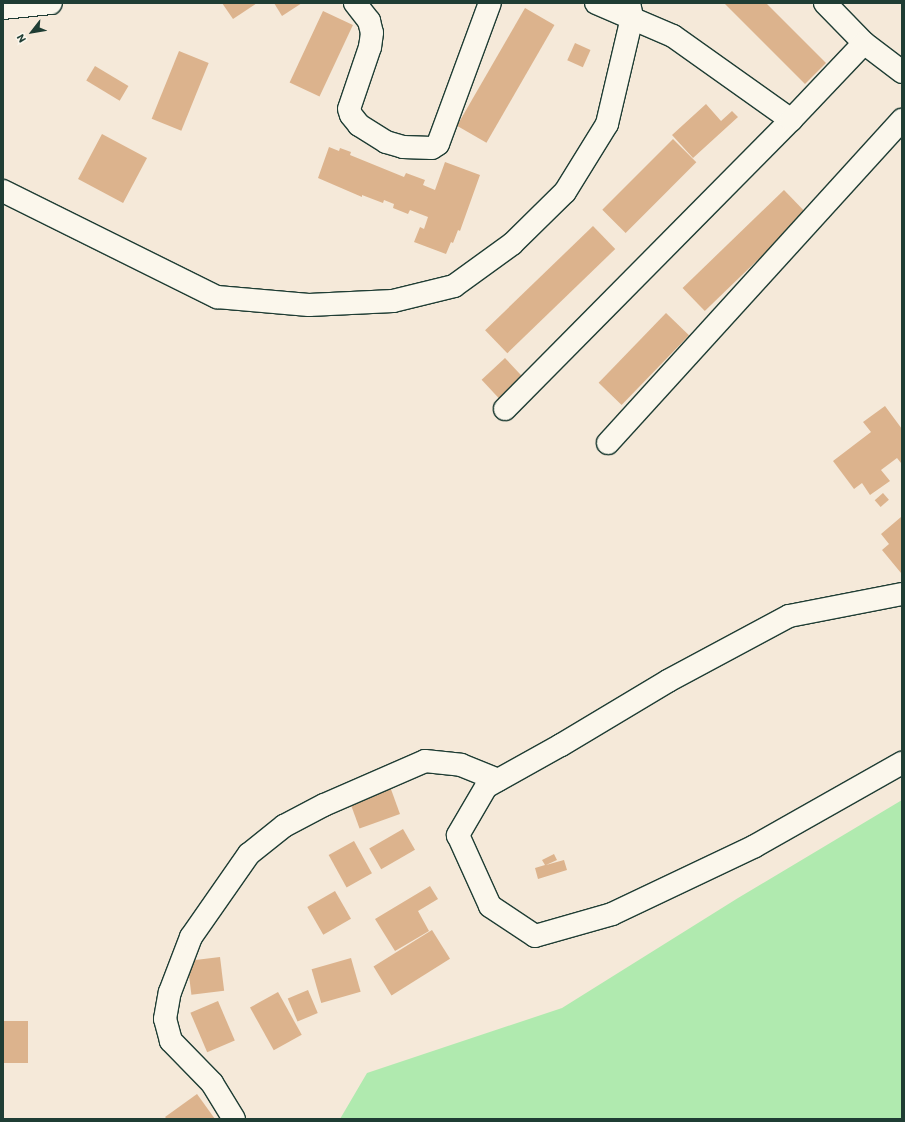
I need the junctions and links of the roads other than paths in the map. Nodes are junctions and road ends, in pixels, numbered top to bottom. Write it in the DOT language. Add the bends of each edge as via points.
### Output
graph roads {
  1 [pos="51,3"];
  2 [pos="355,3"];
  3 [pos="490,3"];
  4 [pos="596,3"];
  5 [pos="826,3"];
  6 [pos="3,8"];
  7 [pos="631,10"];
  8 [pos="864,43"];
  9 [pos="902,72"];
  10 [pos="791,120"];
  11 [pos="902,120"];
  12 [pos="3,191"];
  13 [pos="506,409"];
  14 [pos="608,443"];
  15 [pos="902,594"];
  16 [pos="902,763"];
  17 [pos="498,780"];
  18 [pos="234,1119"];
  1 -- 6 [label="street"];
  2 -- 3 [label="street" via="369,21 372,33 370,47 349,109 351,115 359,125 386,142 403,147 432,148 438,144"];
  4 -- 7 [label="street"];
  5 -- 8 [label="street"];
  7 -- 10 [label="street" via="673,36"];
  7 -- 12 [label="street" via="607,124 565,192 512,244 454,286 393,301 317,305 217,297"];
  8 -- 9 [label="street"];
  8 -- 10 [label="street"];
  10 -- 13 [label="street"];
  11 -- 14 [label="street"];
  15 -- 17 [label="street" via="789,616 668,681"];
  16 -- 17 [label="street" via="755,846 612,914 535,936 490,906 458,836 486,787"];
  17 -- 18 [label="street" via="461,765 425,761 324,805 284,826 249,854 191,938 170,992 165,1019 171,1041 212,1083"];
}
